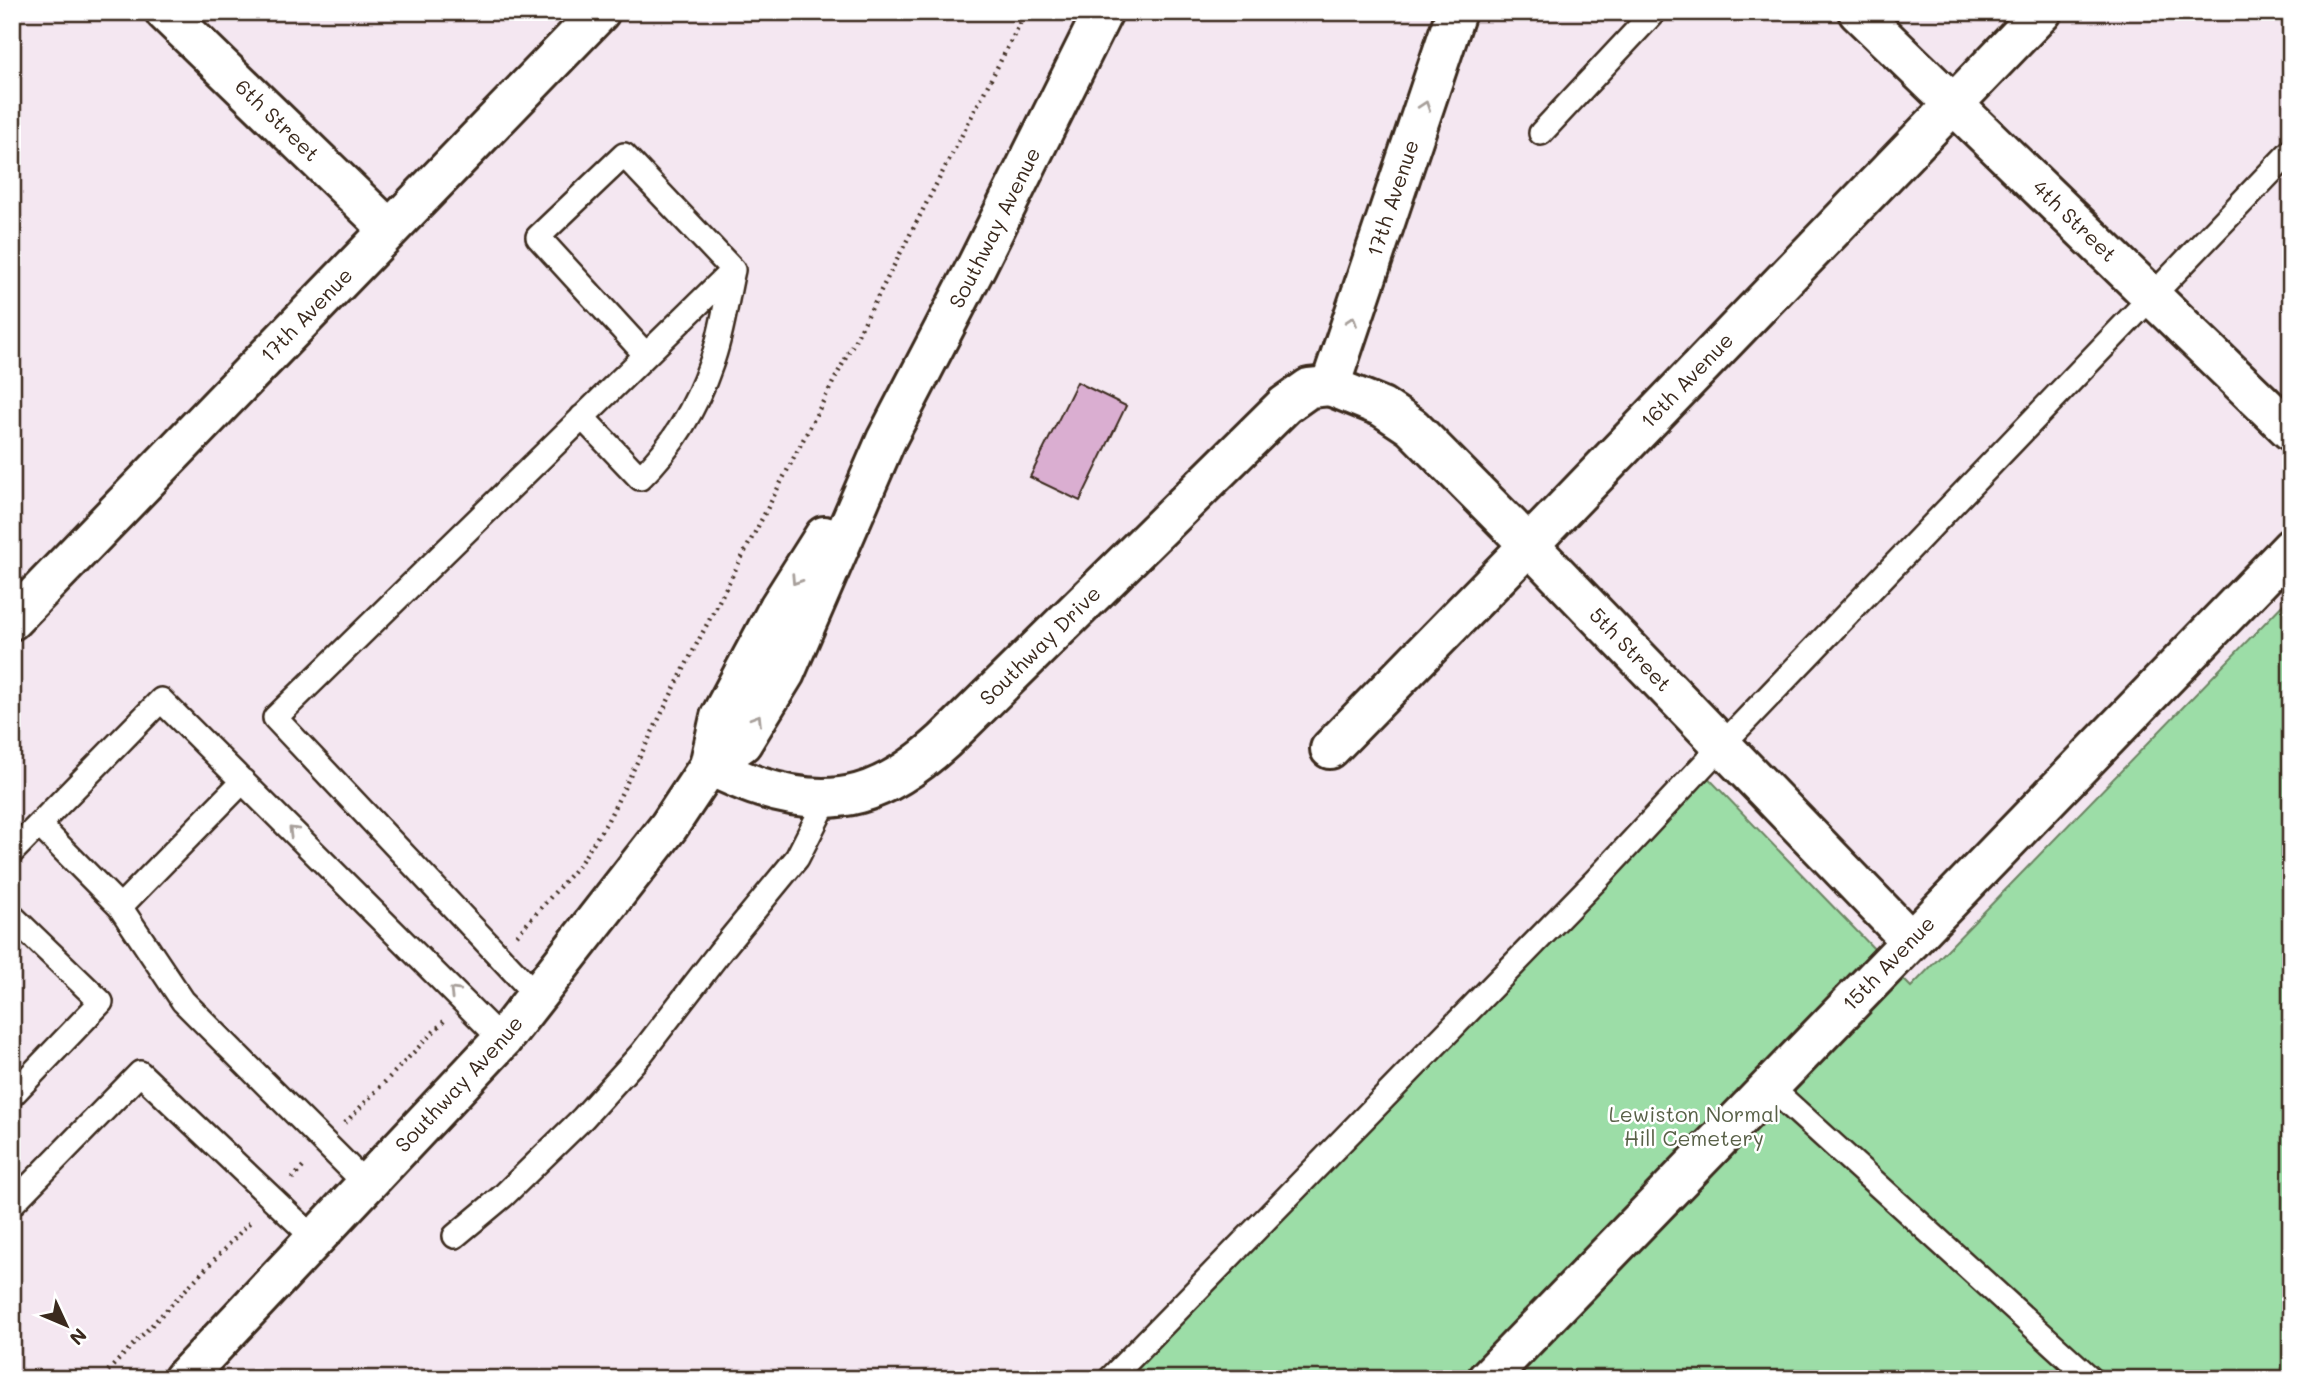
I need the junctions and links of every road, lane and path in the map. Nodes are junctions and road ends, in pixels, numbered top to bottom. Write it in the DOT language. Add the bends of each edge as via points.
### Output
graph roads {
  1 [pos="600,12"];
  2 [pos="1026,12"];
  3 [pos="1102,12"];
  4 [pos="1457,12"];
  5 [pos="1654,12"];
  6 [pos="1858,12"];
  7 [pos="2042,12"];
  8 [pos="172,15"];
  9 [pos="1954,104"];
  10 [pos="1541,133"];
  11 [pos="2291,151"];
  12 [pos="389,229"];
  13 [pos="733,270"];
  14 [pos="2151,296"];
  15 [pos="646,355"];
  16 [pos="1330,386"];
  17 [pos="582,417"];
  18 [pos="2291,431"];
  19 [pos="1529,545"];
  20 [pos="2291,548"];
  21 [pos="12,620"];
  22 [pos="1722,745"];
  23 [pos="1330,749"];
  24 [pos="709,766"];
  25 [pos="243,781"];
  26 [pos="827,799"];
  27 [pos="39,825"];
  28 [pos="12,852"];
  29 [pos="120,907"];
  30 [pos="12,916"];
  31 [pos="514,939"];
  32 [pos="1911,941"];
  33 [pos="537,996"];
  34 [pos="502,1040"];
  35 [pos="1769,1087"];
  36 [pos="12,1095"];
  37 [pos="366,1184"];
  38 [pos="12,1204"];
  39 [pos="455,1236"];
  40 [pos="315,1239"];
  41 [pos="183,1379"];
  42 [pos="1110,1379"];
  43 [pos="1487,1379"];
  44 [pos="2091,1379"];
  1 -- 12 [label="street, 17th Avenue"];
  2 -- 31 [label="path" via="607,822 579,865"];
  3 -- 24 [label="street, Southway Avenue" via="886,440 779,607 719,717"];
  16 -- 4 [label="street, 17th Avenue, one-way"];
  5 -- 10 [label="lane"];
  6 -- 9 [label="street, 4th Street"];
  7 -- 9 [label="street, 16th Avenue"];
  8 -- 12 [label="street, 6th Street"];
  9 -- 14 [label="street, 4th Street"];
  9 -- 19 [label="street, 16th Avenue"];
  11 -- 14 [label="lane"];
  12 -- 21 [label="street, 17th Avenue"];
  13 -- 15 [label="lane"];
  13 -- 15 [label="lane" via="624,155 538,237"];
  13 -- 17 [label="lane" via="711,363 684,424 661,458 640,478"];
  14 -- 18 [label="street, 4th Street"];
  14 -- 22 [label="lane"];
  15 -- 17 [label="lane"];
  16 -- 19 [label="street, 5th Street" via="1382,407 1412,427"];
  16 -- 26 [label="street, Southway Drive" via="1310,388 1285,405 922,762 861,794"];
  17 -- 33 [label="lane" via="275,718"];
  19 -- 22 [label="street, 5th Street"];
  19 -- 23 [label="street, 16th Avenue"];
  20 -- 32 [label="street, 15th Avenue"];
  22 -- 32 [label="street, 5th Street"];
  22 -- 42 [label="lane"];
  24 -- 26 [label="street, Southway Drive" via="760,788"];
  24 -- 33 [label="street, Southway Avenue" via="669,826"];
  25 -- 27 [label="lane" via="161,700"];
  25 -- 29 [label="lane"];
  34 -- 25 [label="lane, one-way"];
  26 -- 39 [label="lane" via="797,858 641,1054 583,1118"];
  27 -- 28 [label="lane"];
  27 -- 29 [label="lane"];
  29 -- 37 [label="lane" via="183,1001"];
  30 -- 36 [label="lane" via="101,1002"];
  32 -- 35 [label="street, 15th Avenue"];
  33 -- 34 [label="street, Southway Avenue"];
  34 -- 37 [label="street, Southway Avenue"];
  35 -- 43 [label="street, 15th Avenue"];
  35 -- 44 [label="lane"];
  37 -- 40 [label="street, Southway Avenue"];
  38 -- 40 [label="lane" via="140,1073"];
  40 -- 41 [label="street, Southway Avenue"];
}
